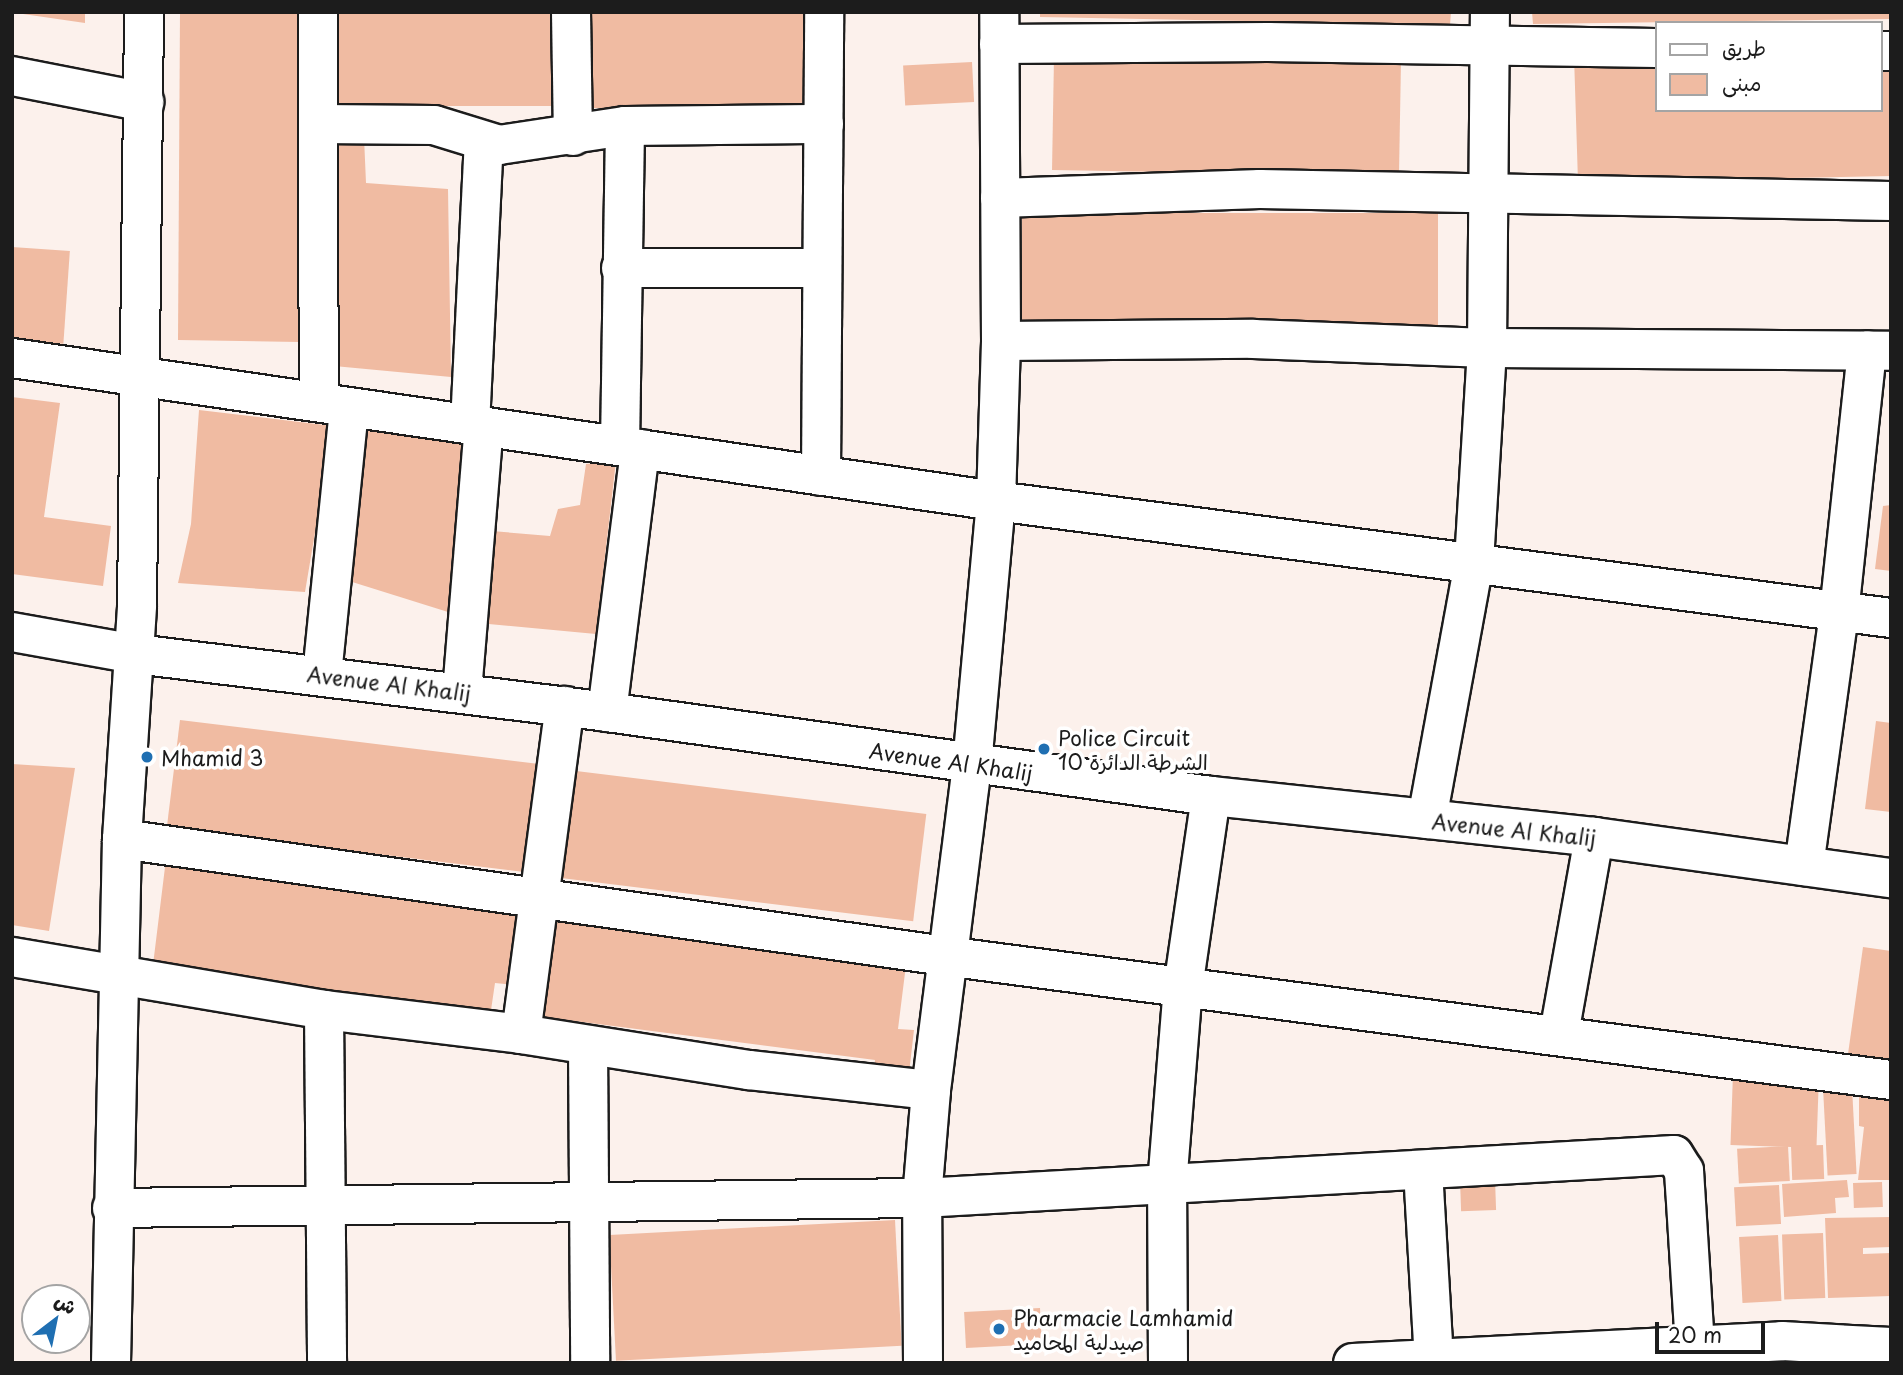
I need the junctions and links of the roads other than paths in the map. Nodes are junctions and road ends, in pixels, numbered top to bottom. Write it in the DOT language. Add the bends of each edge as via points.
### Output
graph roads {
  1 [pos="144,12"];
  2 [pos="318,12"];
  3 [pos="571,12"];
  4 [pos="824,12"];
  5 [pos="999,28"];
  6 [pos="1490,30"];
  7 [pos="1654,48"];
  8 [pos="12,76"];
  9 [pos="144,102"];
  10 [pos="320,124"];
  11 [pos="824,124"];
  12 [pos="625,126"];
  13 [pos="573,136"];
  14 [pos="484,143"];
  15 [pos="1491,192"];
  16 [pos="1000,198"];
  17 [pos="1891,201"];
  18 [pos="621,268"];
  19 [pos="822,268"];
  20 [pos="1001,341"];
  21 [pos="1487,348"];
  22 [pos="1879,350"];
  23 [pos="12,358"];
  24 [pos="142,377"];
  25 [pos="334,405"];
  26 [pos="477,426"];
  27 [pos="630,448"];
  28 [pos="821,476"];
  29 [pos="996,501"];
  30 [pos="1474,562"];
  31 [pos="1839,613"];
  32 [pos="1891,618"];
  33 [pos="12,632"];
  34 [pos="136,654"];
  35 [pos="321,675"];
  36 [pos="462,692"];
  37 [pos="565,706"];
  38 [pos="607,712"];
  39 [pos="972,765"];
  40 [pos="1211,796"];
  41 [pos="1427,819"];
  42 [pos="1594,837"];
  43 [pos="122,839"];
  44 [pos="1804,866"];
  45 [pos="1891,878"];
  46 [pos="538,897"];
  47 [pos="945,956"];
  48 [pos="12,957"];
  49 [pos="118,976"];
  50 [pos="1183,988"];
  51 [pos="324,1010"];
  52 [pos="521,1034"];
  53 [pos="1559,1034"];
  54 [pos="588,1045"];
  55 [pos="1891,1080"];
  56 [pos="930,1090"];
  57 [pos="1423,1170"];
  58 [pos="1167,1185"];
  59 [pos="922,1198"];
  60 [pos="590,1203"];
  61 [pos="325,1205"];
  62 [pos="112,1208"];
  63 [pos="1695,1344"];
  64 [pos="1891,1347"];
  65 [pos="1658,1354"];
  66 [pos="1434,1359"];
  67 [pos="111,1363"];
  68 [pos="327,1363"];
  69 [pos="590,1363"];
  70 [pos="923,1363"];
  71 [pos="1168,1363"];
  72 [pos="1353,1363"];
  1 -- 9 [label="street"];
  2 -- 10 [label="street"];
  3 -- 13 [label="street"];
  4 -- 11 [label="street"];
  5 -- 6 [label="street" via="1268,42"];
  5 -- 16 [label="street"];
  6 -- 7 [label="street"];
  6 -- 15 [label="street"];
  8 -- 9 [label="street"];
  9 -- 24 [label="street"];
  10 -- 14 [label="street" via="435,125"];
  10 -- 25 [label="street"];
  11 -- 12 [label="street"];
  11 -- 19 [label="street"];
  12 -- 13 [label="street"];
  12 -- 18 [label="street"];
  13 -- 14 [label="street"];
  14 -- 26 [label="street"];
  15 -- 16 [label="street" via="1260,189"];
  15 -- 17 [label="street"];
  15 -- 21 [label="street"];
  16 -- 20 [label="street"];
  18 -- 19 [label="street"];
  18 -- 27 [label="street"];
  19 -- 28 [label="street"];
  20 -- 21 [label="street" via="1253,340"];
  20 -- 29 [label="street"];
  21 -- 22 [label="street"];
  21 -- 30 [label="street"];
  22 -- 31 [label="street"];
  23 -- 24 [label="street"];
  24 -- 25 [label="street"];
  24 -- 34 [label="street"];
  25 -- 26 [label="street"];
  25 -- 35 [label="street"];
  26 -- 27 [label="street"];
  26 -- 36 [label="street"];
  27 -- 28 [label="street"];
  27 -- 38 [label="street"];
  28 -- 29 [label="street"];
  29 -- 30 [label="street"];
  29 -- 39 [label="street"];
  30 -- 31 [label="street"];
  30 -- 41 [label="street"];
  31 -- 32 [label="street"];
  31 -- 44 [label="street"];
  33 -- 34 [label="street, Avenue Al Khalij"];
  34 -- 35 [label="street, Avenue Al Khalij"];
  34 -- 43 [label="street"];
  35 -- 36 [label="street, Avenue Al Khalij"];
  36 -- 37 [label="street, Avenue Al Khalij"];
  37 -- 38 [label="street, Avenue Al Khalij"];
  37 -- 46 [label="street"];
  38 -- 39 [label="street, Avenue Al Khalij"];
  39 -- 40 [label="street, Avenue Al Khalij"];
  39 -- 47 [label="street"];
  40 -- 41 [label="street, Avenue Al Khalij"];
  40 -- 50 [label="street"];
  41 -- 42 [label="street, Avenue Al Khalij"];
  42 -- 44 [label="street, Avenue Al Khalij"];
  42 -- 53 [label="street"];
  43 -- 46 [label="street"];
  43 -- 49 [label="street"];
  44 -- 45 [label="street, Avenue Al Khalij"];
  46 -- 47 [label="street"];
  46 -- 52 [label="street"];
  47 -- 50 [label="street"];
  47 -- 56 [label="street"];
  48 -- 49 [label="street"];
  49 -- 51 [label="street"];
  49 -- 62 [label="street"];
  50 -- 53 [label="street"];
  50 -- 58 [label="street"];
  51 -- 52 [label="street"];
  51 -- 61 [label="street"];
  52 -- 54 [label="street"];
  53 -- 55 [label="street"];
  54 -- 56 [label="street" via="749,1070"];
  54 -- 60 [label="street"];
  56 -- 59 [label="street"];
  57 -- 58 [label="street"];
  57 -- 63 [label="street" via="1662,1154 1680,1159"];
  57 -- 66 [label="street"];
  58 -- 59 [label="street"];
  58 -- 71 [label="street"];
  59 -- 60 [label="street"];
  59 -- 70 [label="street"];
  60 -- 61 [label="street"];
  60 -- 69 [label="street"];
  61 -- 62 [label="street"];
  61 -- 68 [label="street"];
  62 -- 67 [label="street"];
  63 -- 64 [label="street" via="1782,1341"];
  63 -- 65 [label="street"];
  65 -- 66 [label="street"];
  66 -- 72 [label="street"];
}
